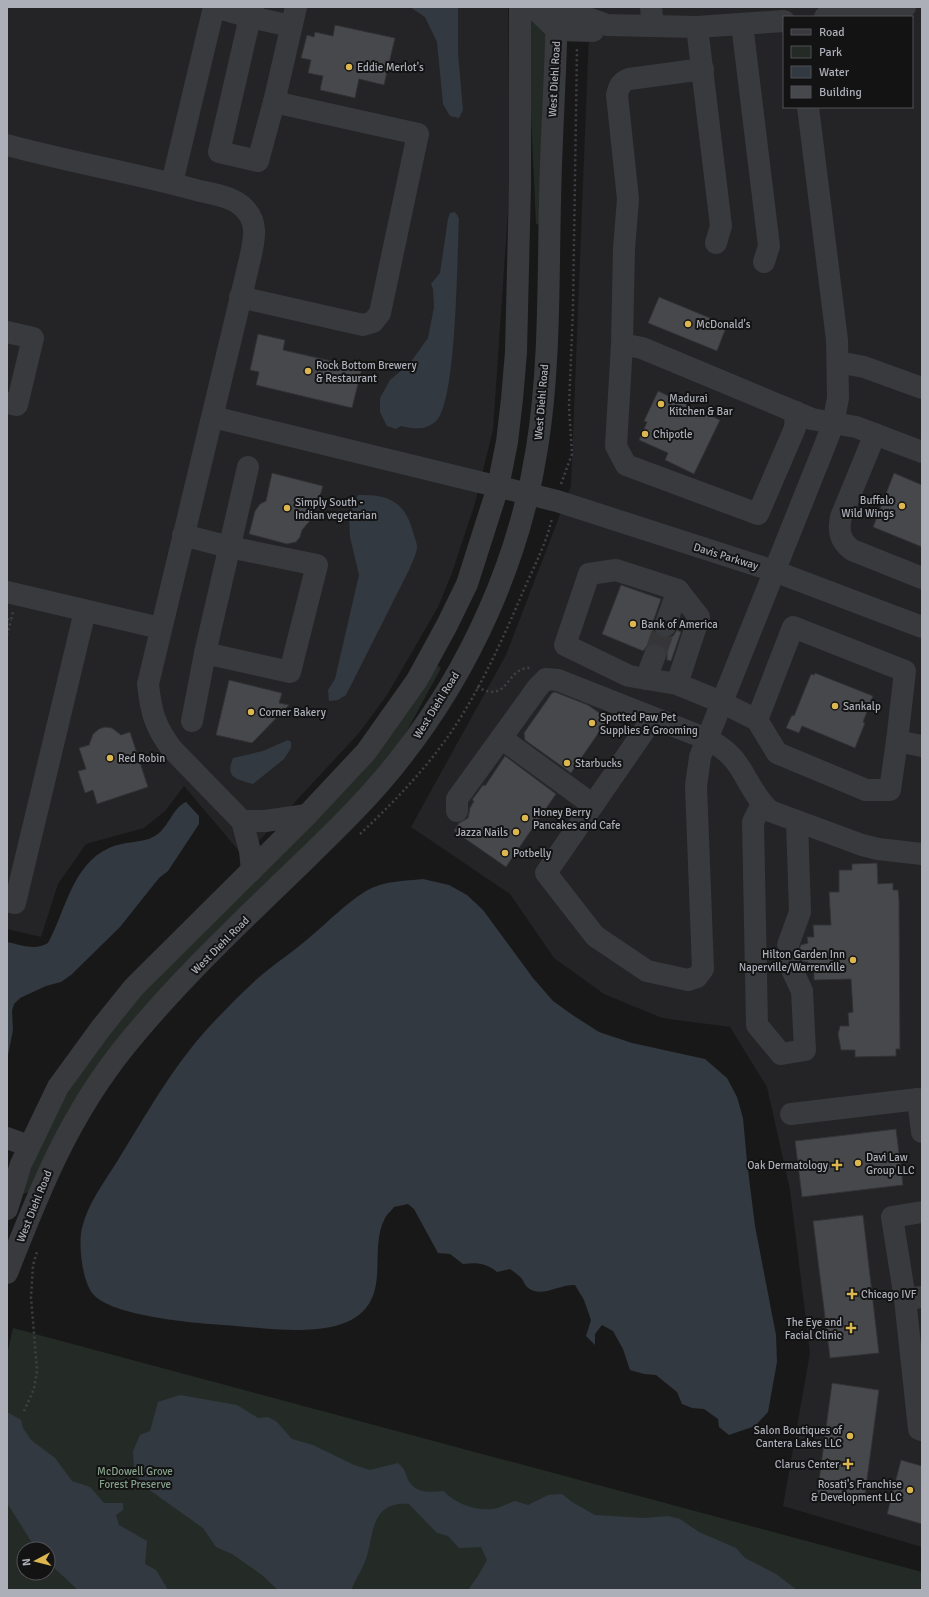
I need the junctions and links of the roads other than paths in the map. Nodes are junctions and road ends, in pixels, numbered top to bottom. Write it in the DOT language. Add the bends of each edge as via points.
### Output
graph roads {
  1 [pos="214,7"];
  2 [pos="520,7"];
  3 [pos="533,7"];
  4 [pos="557,7"];
  5 [pos="568,7"];
  6 [pos="904,7"];
  7 [pos="252,12"];
  8 [pos="833,16"];
  9 [pos="294,17"];
  10 [pos="652,17"];
  11 [pos="783,21"];
  12 [pos="742,24"];
  13 [pos="697,27"];
  14 [pos="556,30"];
  15 [pos="592,33"];
  16 [pos="556,62"];
  17 [pos="703,69"];
  18 [pos="274,102"];
  19 [pos="808,108"];
  20 [pos="7,144"];
  21 [pos="172,183"];
  22 [pos="716,243"];
  23 [pos="764,262"];
  24 [pos="240,297"];
  25 [pos="7,332"];
  26 [pos="622,344"];
  27 [pos="838,362"];
  28 [pos="922,388"];
  29 [pos="7,403"];
  30 [pos="796,412"];
  31 [pos="213,417"];
  32 [pos="833,424"];
  33 [pos="875,434"];
  34 [pos="922,452"];
  35 [pos="248,467"];
  36 [pos="498,487"];
  37 [pos="528,493"];
  38 [pos="183,535"];
  39 [pos="229,547"];
  40 [pos="774,571"];
  41 [pos="922,578"];
  42 [pos="678,590"];
  43 [pos="7,592"];
  44 [pos="85,611"];
  45 [pos="665,626"];
  46 [pos="922,627"];
  47 [pos="160,628"];
  48 [pos="205,653"];
  49 [pos="655,655"];
  50 [pos="646,679"];
  51 [pos="677,684"];
  52 [pos="721,702"];
  53 [pos="654,718"];
  54 [pos="757,720"];
  55 [pos="192,721"];
  56 [pos="501,738"];
  57 [pos="707,739"];
  58 [pos="898,741"];
  59 [pos="922,746"];
  60 [pos="762,804"];
  61 [pos="593,805"];
  62 [pos="457,811"];
  63 [pos="307,815"];
  64 [pos="242,821"];
  65 [pos="797,821"];
  66 [pos="922,854"];
  67 [pos="252,870"];
  68 [pos="7,901"];
  69 [pos="920,1098"];
  70 [pos="791,1114"];
  71 [pos="922,1132"];
  72 [pos="7,1138"];
  73 [pos="29,1146"];
  74 [pos="7,1209"];
  75 [pos="922,1212"];
  76 [pos="7,1273"];
  77 [pos="913,1298"];
  78 [pos="922,1430"];
  1 -- 7 [label="street"];
  1 -- 21 [label="street"];
  2 -- 36 [label="street" via="520,185 516,352 508,434"];
  3 -- 14 [label="street"];
  4 -- 14 [label="street, West Diehl Road"];
  5 -- 15 [label="street"];
  6 -- 8 [label="street"];
  7 -- 9 [label="street"];
  7 -- 18 [label="street" via="219,152 258,161"];
  9 -- 18 [label="street"];
  10 -- 13 [label="street"];
  10 -- 15 [label="street"];
  11 -- 12 [label="street"];
  12 -- 13 [label="street"];
  12 -- 23 [label="street" via="769,246"];
  13 -- 17 [label="street"];
  14 -- 15 [label="street"];
  14 -- 16 [label="street, West Diehl Road"];
  15 -- 16 [label="street"];
  16 -- 37 [label="street, West Diehl Road" via="551,145 548,322 537,448"];
  17 -- 22 [label="street" via="721,226"];
  17 -- 26 [label="street" via="629,79 622,82 618,88 628,199"];
  18 -- 24 [label="street" via="418,134 380,313 373,322 363,325"];
  19 -- 27 [label="street"];
  20 -- 21 [label="street"];
  21 -- 24 [label="street" via="230,199 244,207 252,218 255,233"];
  24 -- 31 [label="street"];
  25 -- 29 [label="street" via="33,338 17,405"];
  26 -- 30 [label="street" via="642,348"];
  26 -- 30 [label="street" via="616,446 626,465 758,514 795,428"];
  27 -- 28 [label="street" via="864,366"];
  27 -- 32 [label="street" via="838,398"];
  30 -- 32 [label="street"];
  31 -- 36 [label="street, Davis Parkway"];
  31 -- 38 [label="street"];
  32 -- 33 [label="street" via="856,427"];
  32 -- 40 [label="street"];
  33 -- 34 [label="street"];
  33 -- 41 [label="street" via="841,517 840,536 845,545 852,550"];
  35 -- 39 [label="street"];
  36 -- 37 [label="street, Davis Parkway"];
  36 -- 63 [label="street" via="467,584 448,625 417,680 366,752"];
  37 -- 40 [label="street, Davis Parkway"];
  37 -- 76 [label="street, West Diehl Road" via="513,546 489,609 463,662 434,711 403,756 347,818 157,1008 125,1046 85,1103 52,1162"];
  38 -- 39 [label="street"];
  38 -- 47 [label="street"];
  39 -- 48 [label="street"];
  39 -- 48 [label="street" via="317,565 290,672"];
  40 -- 46 [label="street, Davis Parkway"];
  40 -- 52 [label="street"];
  42 -- 45 [label="street"];
  42 -- 50 [label="street" via="616,570 589,574 565,645 629,676"];
  42 -- 51 [label="street" via="699,617"];
  43 -- 44 [label="street"];
  44 -- 47 [label="street"];
  44 -- 68 [label="street" via="15,903"];
  47 -- 64 [label="street" via="148,684 156,725 172,750"];
  48 -- 55 [label="street"];
  49 -- 50 [label="street"];
  50 -- 51 [label="street"];
  51 -- 52 [label="street"];
  52 -- 54 [label="street"];
  52 -- 57 [label="street"];
  53 -- 56 [label="street" via="558,680 546,680 538,687"];
  53 -- 57 [label="street"];
  53 -- 61 [label="street"];
  54 -- 58 [label="street" via="777,753 866,790 890,790"];
  54 -- 58 [label="street" via="793,627 905,671"];
  56 -- 61 [label="street"];
  56 -- 62 [label="street" via="457,799"];
  57 -- 60 [label="street" via="724,749"];
  57 -- 61 [label="street" via="700,757 696,786 703,969 697,977 688,980 647,971 610,948 595,936 546,873"];
  58 -- 59 [label="street"];
  60 -- 65 [label="street"];
  60 -- 65 [label="street" via="753,822 757,1025 780,1054 805,1050 802,991 788,953 800,912"];
  63 -- 64 [label="street" via="265,821"];
  63 -- 67 [label="street"];
  64 -- 67 [label="street"];
  65 -- 66 [label="street" via="878,849"];
  67 -- 73 [label="street" via="134,987 58,1087"];
  69 -- 70 [label="street"];
  69 -- 71 [label="street"];
  72 -- 73 [label="street"];
  73 -- 74 [label="street"];
  75 -- 77 [label="street" via="892,1217"];
  77 -- 78 [label="street" via="919,1429"];
}
